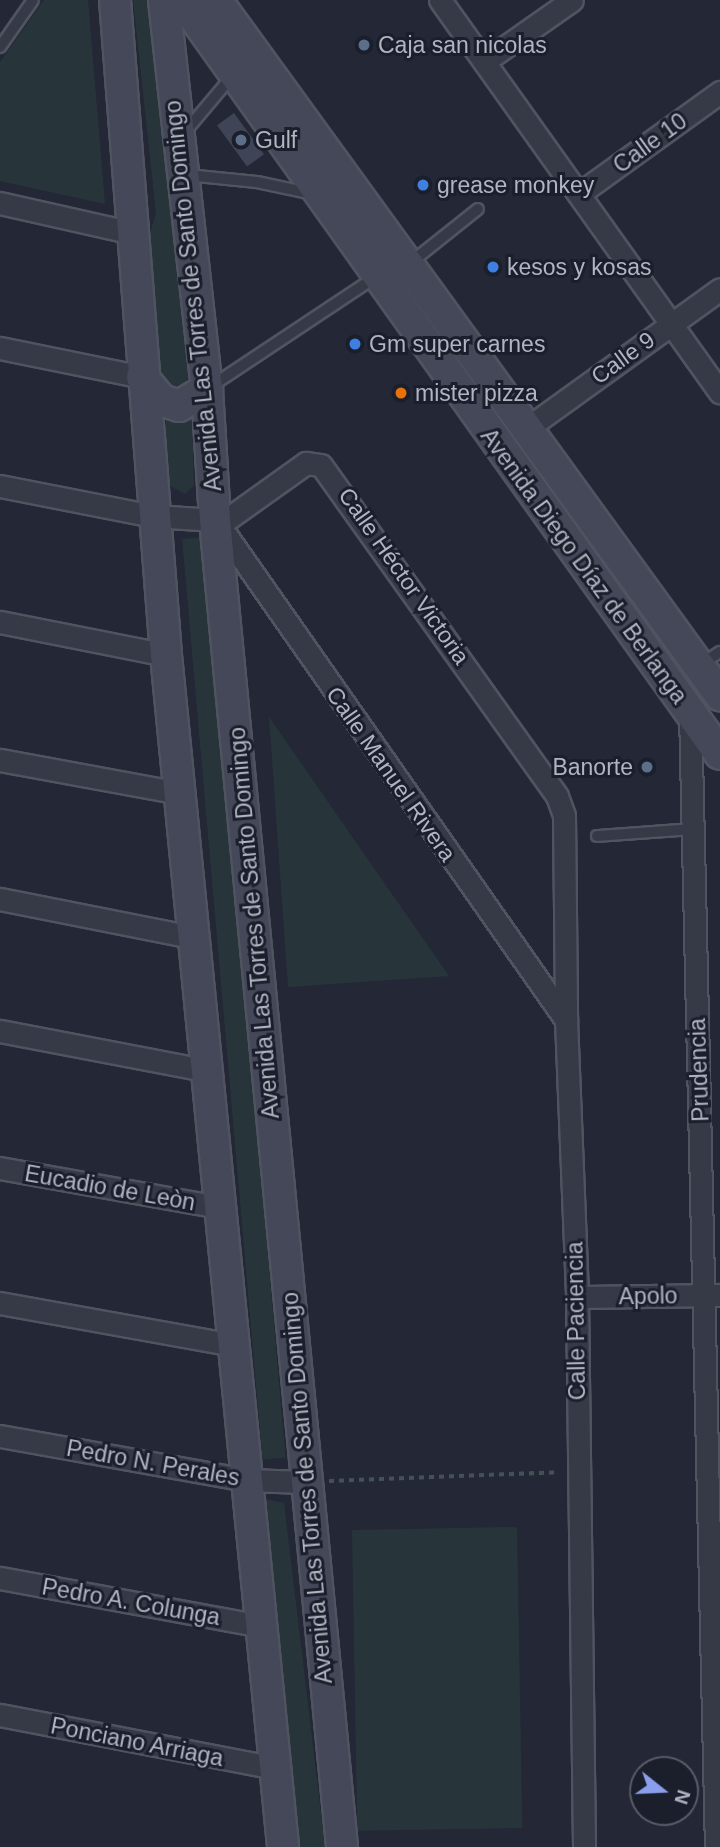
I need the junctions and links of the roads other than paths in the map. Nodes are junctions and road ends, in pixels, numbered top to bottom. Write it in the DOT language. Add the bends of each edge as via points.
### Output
graph roads {
  1 [pos="33,0"];
  2 [pos="115,0"];
  3 [pos="164,0"];
  4 [pos="182,0"];
  5 [pos="216,0"];
  6 [pos="440,0"];
  7 [pos="572,0"];
  8 [pos="0,47"];
  9 [pos="485,61"];
  10 [pos="235,72"];
  11 [pos="720,92"];
  12 [pos="177,142"];
  13 [pos="180,174"];
  14 [pos="580,193"];
  15 [pos="322,197"];
  16 [pos="0,203"];
  17 [pos="478,209"];
  18 [pos="133,233"];
  19 [pos="408,265"];
  20 [pos="377,276"];
  21 [pos="720,289"];
  22 [pos="671,324"];
  23 [pos="0,348"];
  24 [pos="142,377"];
  25 [pos="207,389"];
  26 [pos="720,392"];
  27 [pos="526,429"];
  28 [pos="0,486"];
  29 [pos="153,516"];
  30 [pos="217,522"];
  31 [pos="0,622"];
  32 [pos="166,655"];
  33 [pos="709,659"];
  34 [pos="720,695"];
  35 [pos="690,712"];
  36 [pos="720,754"];
  37 [pos="0,760"];
  38 [pos="180,793"];
  39 [pos="557,796"];
  40 [pos="692,829"];
  41 [pos="597,836"];
  42 [pos="0,899"];
  43 [pos="192,937"];
  44 [pos="566,1020"];
  45 [pos="0,1031"];
  46 [pos="204,1070"];
  47 [pos="0,1168"];
  48 [pos="219,1207"];
  49 [pos="712,1295"];
  50 [pos="577,1297"];
  51 [pos="0,1303"];
  52 [pos="234,1345"];
  53 [pos="0,1436"];
  54 [pos="246,1480"];
  55 [pos="306,1482"];
  56 [pos="0,1578"];
  57 [pos="261,1626"];
  58 [pos="0,1716"];
  59 [pos="275,1768"];
  60 [pos="283,1847"];
  61 [pos="342,1847"];
  62 [pos="584,1847"];
  63 [pos="716,1847"];
  1 -- 8 [label="lane"];
  2 -- 18 [label="street"];
  3 -- 12 [label="street, Avenida Las Torres de Santo Domingo"];
  4 -- 10 [label="street, Avenida Diego Díaz de Berlanga"];
  5 -- 19 [label="street, Avenida Diego Díaz de Berlanga"];
  6 -- 9 [label="street"];
  7 -- 9 [label="street"];
  9 -- 14 [label="street"];
  10 -- 12 [label="lane"];
  10 -- 15 [label="street, Avenida Diego Díaz de Berlanga"];
  11 -- 14 [label="street, Calle 10"];
  12 -- 13 [label="street, Avenida Las Torres de Santo Domingo"];
  13 -- 15 [label="lane" via="257,182"];
  13 -- 25 [label="street, Avenida Las Torres de Santo Domingo"];
  14 -- 22 [label="street"];
  15 -- 20 [label="street, Avenida Diego Díaz de Berlanga"];
  16 -- 18 [label="street"];
  17 -- 19 [label="lane"];
  18 -- 24 [label="street"];
  19 -- 27 [label="street, Avenida Diego Díaz de Berlanga"];
  20 -- 25 [label="lane"];
  20 -- 35 [label="street, Avenida Diego Díaz de Berlanga"];
  21 -- 22 [label="street, Calle 9"];
  22 -- 26 [label="street"];
  22 -- 27 [label="street, Calle 9"];
  23 -- 24 [label="street"];
  24 -- 25 [label="street" via="161,400 179,406"];
  24 -- 29 [label="street"];
  25 -- 30 [label="street, Avenida Las Torres de Santo Domingo"];
  27 -- 33 [label="street, Avenida Diego Díaz de Berlanga"];
  28 -- 29 [label="street"];
  29 -- 30 [label="street"];
  29 -- 32 [label="street"];
  30 -- 39 [label="street, Calle Héctor Victoria" via="299,467 321,465"];
  30 -- 44 [label="street, Calle Manuel Rivera"];
  30 -- 55 [label="street, Avenida Las Torres de Santo Domingo"];
  31 -- 32 [label="street"];
  32 -- 38 [label="street"];
  33 -- 34 [label="street, Avenida Diego Díaz de Berlanga"];
  35 -- 36 [label="street, Avenida Diego Díaz de Berlanga"];
  35 -- 40 [label="street, Prudencia"];
  37 -- 38 [label="street"];
  38 -- 43 [label="street"];
  39 -- 44 [label="street, Calle Paciencia" via="564,815"];
  40 -- 41 [label="lane"];
  40 -- 49 [label="street, Prudencia"];
  42 -- 43 [label="street"];
  43 -- 46 [label="street"];
  44 -- 50 [label="street, Calle Paciencia"];
  45 -- 46 [label="street"];
  46 -- 48 [label="street"];
  47 -- 48 [label="street, Eucadio de Leòn"];
  48 -- 52 [label="street"];
  49 -- 50 [label="street, Apolo"];
  49 -- 63 [label="street, Prudencia"];
  50 -- 62 [label="street, Calle Paciencia"];
  51 -- 52 [label="street"];
  52 -- 54 [label="street"];
  53 -- 54 [label="street, Pedro N. Perales"];
  54 -- 55 [label="street, Pedro N. Perales"];
  54 -- 57 [label="street"];
  55 -- 61 [label="street, Avenida Las Torres de Santo Domingo"];
  56 -- 57 [label="street, Pedro A. Colunga"];
  57 -- 59 [label="street"];
  58 -- 59 [label="street, Ponciano Arriaga"];
  59 -- 60 [label="street"];
}
